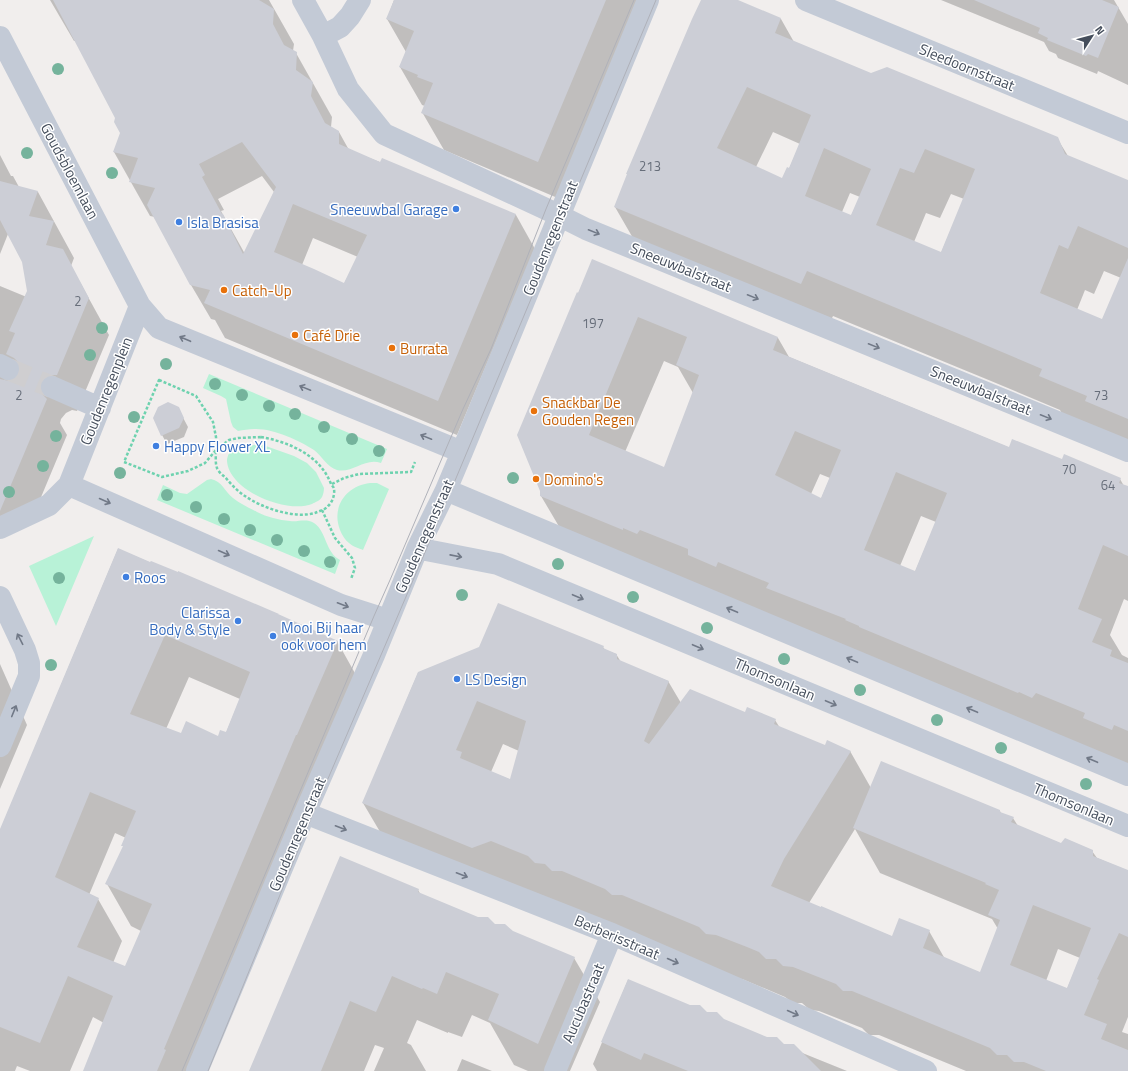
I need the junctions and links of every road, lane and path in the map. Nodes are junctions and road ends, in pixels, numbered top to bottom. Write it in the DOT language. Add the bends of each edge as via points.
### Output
graph roads {
  1 [pos="303,0"];
  2 [pos="360,0"];
  3 [pos="648,0"];
  4 [pos="806,0"];
  5 [pos="323,36"];
  6 [pos="0,37"];
  7 [pos="1128,133"];
  8 [pos="559,215"];
  9 [pos="140,306"];
  10 [pos="52,387"];
  11 [pos="100,408"];
  12 [pos="425,437"];
  13 [pos="216,450"];
  14 [pos="1128,451"];
  15 [pos="462,452"];
  16 [pos="332,484"];
  17 [pos="69,485"];
  18 [pos="446,490"];
  19 [pos="322,510"];
  20 [pos="0,528"];
  21 [pos="418,547"];
  22 [pos="350,580"];
  23 [pos="0,598"];
  24 [pos="388,620"];
  25 [pos="0,746"];
  26 [pos="1128,775"];
  27 [pos="305,813"];
  28 [pos="1128,826"];
  29 [pos="612,934"];
  30 [pos="902,1067"];
  31 [pos="197,1071"];
  32 [pos="555,1071"];
  33 [pos="926,1071"];
  1 -- 5 [label="street, Sneeuwbalstraat"];
  2 -- 5 [label="street" via="340,27"];
  3 -- 8 [label="street, Goudenregenstraat"];
  4 -- 7 [label="street, Sleedoornstraat"];
  5 -- 8 [label="street, Sneeuwbalstraat" via="348,89 384,134"];
  6 -- 9 [label="street, Goudsbloemlaan"];
  8 -- 14 [label="street, Sneeuwbalstraat, one-way" via="608,238"];
  8 -- 15 [label="street, Goudenregenstraat"];
  9 -- 11 [label="street, Goudenregenplein"];
  12 -- 9 [label="street, one-way" via="160,328"];
  10 -- 11 [label="street"];
  11 -- 17 [label="street, Goudenregenplein"];
  15 -- 12 [label="street, one-way"];
  12 -- 16 [label="path" via="411,472 359,474"];
  13 -- 13 [label="path" via="205,463 188,471 162,476 124,462 158,380 196,396 213,422"];
  13 -- 16 [label="path" via="228,440 238,438 261,437 276,440 297,448 316,461"];
  13 -- 19 [label="path" via="217,468 235,489 258,504 297,514 310,514"];
  15 -- 18 [label="street, Goudenregenstraat"];
  16 -- 19 [label="path" via="333,498 328,507"];
  17 -- 20 [label="street" via="49,505"];
  17 -- 24 [label="street, one-way" via="341,605"];
  18 -- 21 [label="street, Goudenregenstraat"];
  26 -- 18 [label="street, one-way"];
  19 -- 22 [label="path" via="335,538 352,558 355,568"];
  21 -- 24 [label="street, Goudenregenstraat"];
  21 -- 28 [label="street, Thomsonlaan, one-way" via="498,564"];
  25 -- 23 [label="street, one-way" via="29,676 25,650"];
  24 -- 27 [label="street, Goudenregenstraat"];
  27 -- 29 [label="street, Berberisstraat, one-way"];
  27 -- 31 [label="street, Goudenregenstraat"];
  29 -- 30 [label="street, Berberisstraat, one-way"];
  29 -- 32 [label="street, Aucubastraat"];
  30 -- 33 [label="street, Berberisstraat"];
}
